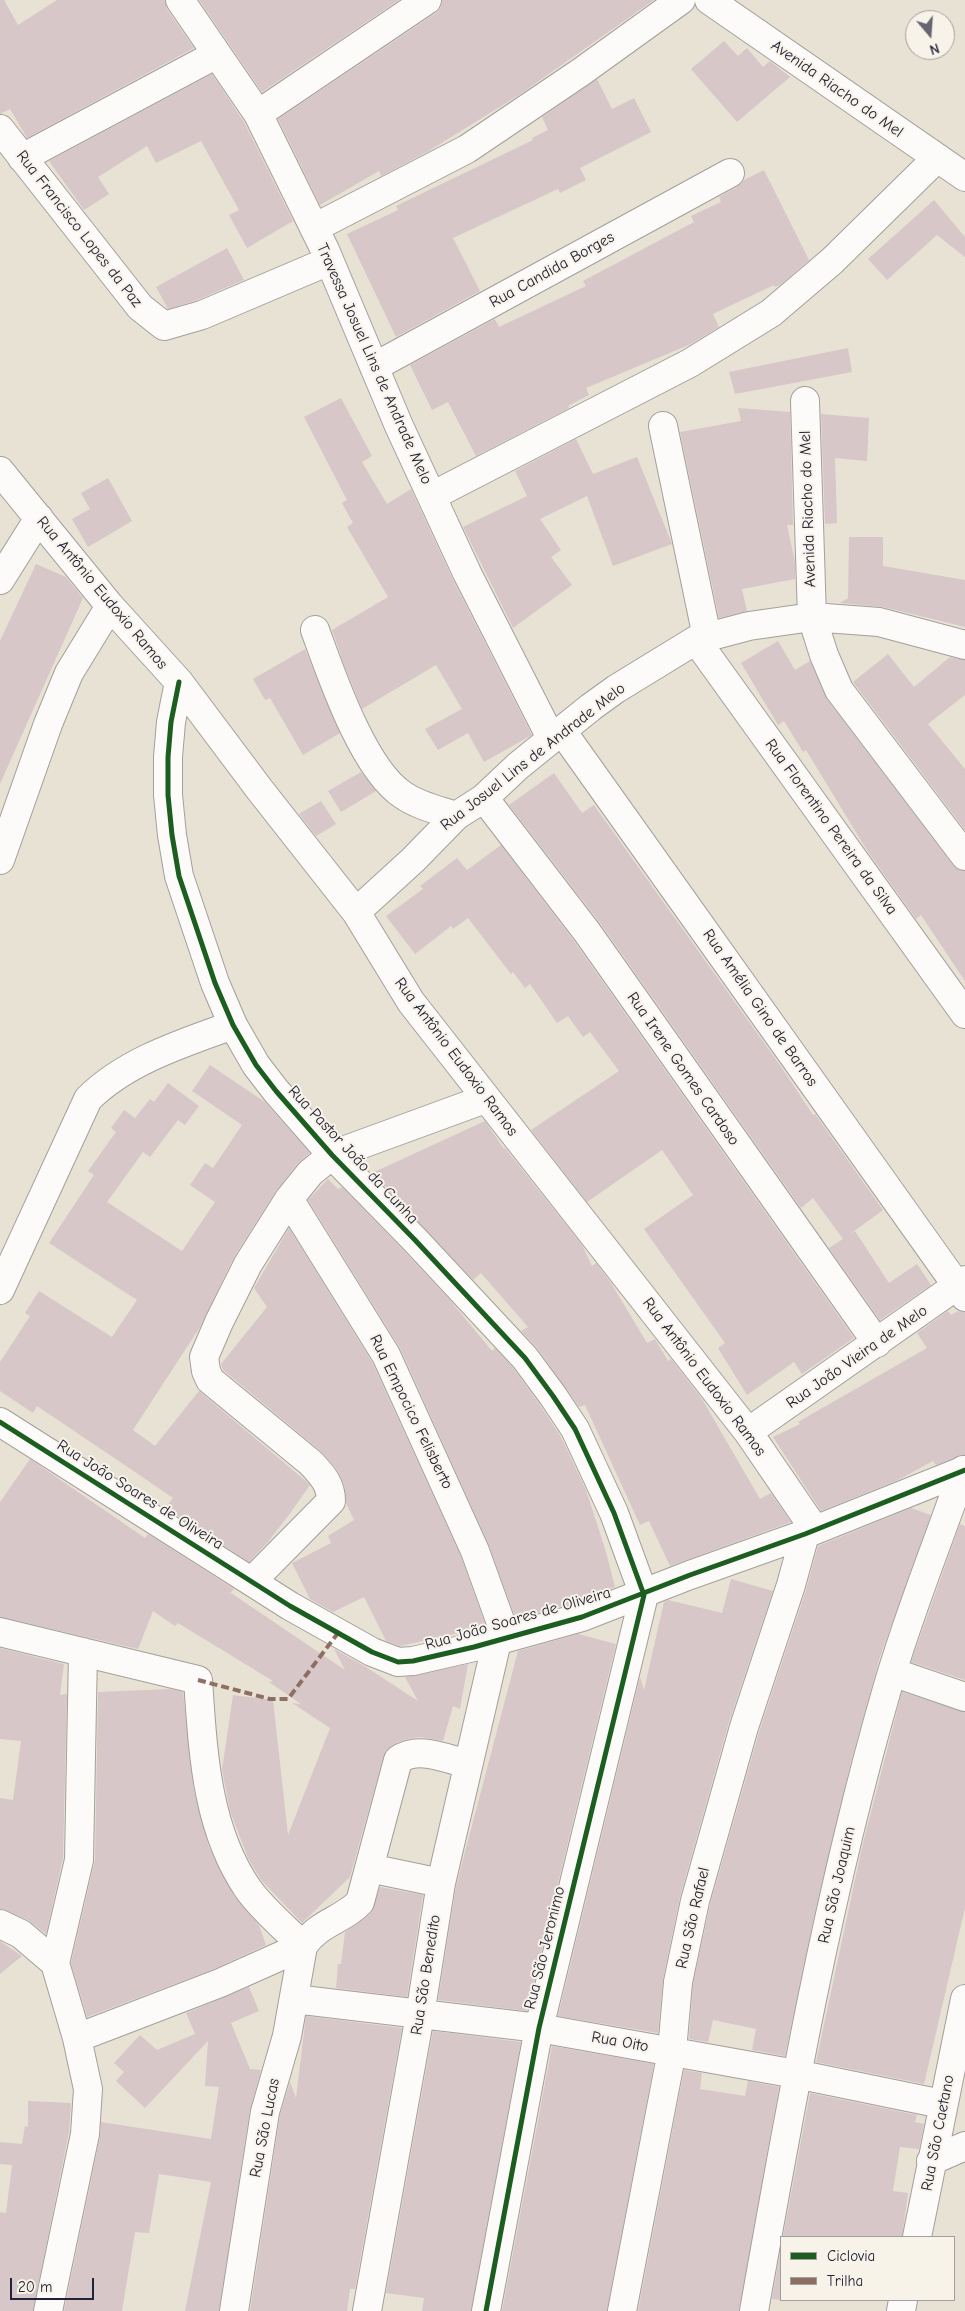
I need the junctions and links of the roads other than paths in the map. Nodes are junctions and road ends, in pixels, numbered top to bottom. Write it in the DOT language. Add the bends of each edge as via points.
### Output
graph roads {
  1 [pos="427,0"];
  2 [pos="681,0"];
  3 [pos="709,0"];
  4 [pos="182,1"];
  5 [pos="217,54"];
  6 [pos="258,114"];
  7 [pos="0,128"];
  8 [pos="22,158"];
  9 [pos="937,158"];
  10 [pos="730,173"];
  11 [pos="965,177"];
  12 [pos="314,228"];
  13 [pos="329,261"];
  14 [pos="374,367"];
  15 [pos="805,401"];
  16 [pos="663,426"];
  17 [pos="0,471"];
  18 [pos="432,496"];
  19 [pos="39,518"];
  20 [pos="0,580"];
  21 [pos="110,606"];
  22 [pos="812,617"];
  23 [pos="315,630"];
  24 [pos="702,638"];
  25 [pos="965,645"];
  26 [pos="179,682"];
  27 [pos="557,735"];
  28 [pos="484,798"];
  29 [pos="456,816"];
  30 [pos="965,856"];
  31 [pos="0,860"];
  32 [pos="356,912"];
  33 [pos="965,1014"];
  34 [pos="233,1025"];
  35 [pos="485,1099"];
  36 [pos="332,1155"];
  37 [pos="289,1199"];
  38 [pos="962,1288"];
  39 [pos="0,1290"];
  40 [pos="877,1343"];
  41 [pos="1,1428"];
  42 [pos="748,1432"];
  43 [pos="964,1470"];
  44 [pos="810,1532"];
  45 [pos="253,1580"];
  46 [pos="644,1595"];
  47 [pos="0,1632"];
  48 [pos="502,1639"];
  49 [pos="84,1652"];
  50 [pos="892,1672"];
  51 [pos="965,1697"];
  52 [pos="468,1764"];
  53 [pos="369,1868"];
  54 [pos="441,1882"];
  55 [pos="0,1924"];
  56 [pos="303,1946"];
  57 [pos="55,1963"];
  58 [pos="965,1998"];
  59 [pos="294,1999"];
  60 [pos="420,2015"];
  61 [pos="539,2028"];
  62 [pos="77,2038"];
  63 [pos="672,2051"];
  64 [pos="796,2074"];
  65 [pos="942,2104"];
  66 [pos="965,2146"];
  67 [pos="931,2161"];
  68 [pos="917,2236"];
  69 [pos="48,2311"];
  70 [pos="234,2311"];
  71 [pos="367,2311"];
  72 [pos="486,2311"];
  73 [pos="622,2311"];
  74 [pos="754,2311"];
  1 -- 6 [label="street"];
  2 -- 12 [label="street" via="467,149"];
  3 -- 9 [label="street, Avenida Riacho do Mel"];
  4 -- 5 [label="street, Travessa Josuel Lins de Andrade Melo"];
  5 -- 6 [label="street, Travessa Josuel Lins de Andrade Melo"];
  5 -- 8 [label="street"];
  6 -- 12 [label="street, Travessa Josuel Lins de Andrade Melo"];
  7 -- 8 [label="street, Rua Francisco Lopes da Paz"];
  8 -- 13 [label="street, Rua Francisco Lopes da Paz" via="134,299 164,326 202,315"];
  9 -- 11 [label="street, Avenida Riacho do Mel"];
  9 -- 18 [label="street" via="832,261 771,313 690,363"];
  10 -- 14 [label="street, Rua Candida Borges"];
  12 -- 13 [label="street, Travessa Josuel Lins de Andrade Melo"];
  13 -- 14 [label="street, Travessa Josuel Lins de Andrade Melo"];
  14 -- 18 [label="street, Travessa Josuel Lins de Andrade Melo"];
  15 -- 22 [label="street, Avenida Riacho do Mel"];
  16 -- 24 [label="street"];
  17 -- 19 [label="street, Rua Antônio Eudoxio Ramos"];
  18 -- 27 [label="street, Travessa Josuel Lins de Andrade Melo" via="468,573"];
  19 -- 20 [label="street"];
  19 -- 21 [label="street, Rua Antônio Eudoxio Ramos"];
  21 -- 26 [label="street, Rua Antônio Eudoxio Ramos"];
  21 -- 31 [label="street" via="69,673"];
  22 -- 24 [label="street, Rua Josuel Lins de Andrade Melo" via="749,626"];
  22 -- 25 [label="street, Rua Josuel Lins de Andrade Melo" via="878,622"];
  22 -- 30 [label="street, Avenida Riacho do Mel" via="839,690"];
  23 -- 29 [label="street" via="335,685 373,761 400,794"];
  24 -- 27 [label="street, Rua Josuel Lins de Andrade Melo" via="616,689"];
  24 -- 33 [label="street, Rua Florentino Pereira da Silva"];
  26 -- 32 [label="street, Rua Antônio Eudoxio Ramos"];
  26 -- 34 [label="street, Rua Pastor João da Cunha" via="168,757 172,835 179,876"];
  27 -- 28 [label="street, Rua Josuel Lins de Andrade Melo"];
  27 -- 38 [label="street, Rua Amélia Gino de Barros"];
  28 -- 29 [label="street, Rua Josuel Lins de Andrade Melo"];
  28 -- 40 [label="street, Rua Irene Gomes Cardoso" via="587,932"];
  29 -- 32 [label="street, Rua Josuel Lins de Andrade Melo"];
  32 -- 35 [label="street, Rua Antônio Eudoxio Ramos" via="411,1002"];
  34 -- 36 [label="street, Rua Pastor João da Cunha" via="256,1065"];
  34 -- 39 [label="street" via="126,1071 103,1084 88,1099"];
  35 -- 36 [label="street"];
  35 -- 42 [label="street, Rua Antônio Eudoxio Ramos"];
  36 -- 37 [label="street" via="310,1173"];
  36 -- 46 [label="street, Rua Pastor João da Cunha" via="525,1358 553,1396 575,1429 614,1513"];
  37 -- 45 [label="street" via="248,1264 206,1352 204,1363 210,1380 324,1476 331,1491 330,1501"];
  37 -- 48 [label="street, Rua Empocico Felisberto" via="386,1355 475,1550"];
  38 -- 40 [label="street, Rua João Vieira de Melo"];
  40 -- 42 [label="street, Rua João Vieira de Melo"];
  41 -- 45 [label="street, Rua João Soares de Oliveira"];
  42 -- 44 [label="street, Rua Antônio Eudoxio Ramos"];
  43 -- 44 [label="street, Rua João Soares de Oliveira"];
  43 -- 50 [label="street, Rua São Joaquim"];
  44 -- 46 [label="street, Rua João Soares de Oliveira"];
  44 -- 63 [label="street, Rua São Rafael" via="744,1727 695,1901 678,1982"];
  45 -- 48 [label="street, Rua João Soares de Oliveira" via="290,1606 385,1659 413,1661"];
  46 -- 48 [label="street, Rua João Soares de Oliveira" via="582,1617"];
  46 -- 61 [label="street, Rua São Jeronimo"];
  47 -- 49 [label="street"];
  48 -- 52 [label="street, Rua São Benedito"];
  49 -- 56 [label="street" via="198,1680 207,1784 233,1863 249,1890"];
  49 -- 57 [label="street" via="79,1860"];
  50 -- 51 [label="street"];
  50 -- 64 [label="street, Rua São Joaquim" via="854,1810"];
  52 -- 53 [label="street" via="416,1752 398,1760"];
  52 -- 54 [label="street, Rua São Benedito"];
  53 -- 54 [label="street"];
  53 -- 56 [label="street" via="360,1902 321,1927"];
  54 -- 60 [label="street, Rua São Benedito"];
  55 -- 57 [label="street" via="21,1934"];
  56 -- 59 [label="street, Rua São Lucas"];
  56 -- 62 [label="street" via="220,1983"];
  57 -- 62 [label="street"];
  58 -- 65 [label="street, Rua São Caetano"];
  59 -- 60 [label="street, Rua Oito"];
  59 -- 70 [label="street, Rua São Lucas" via="265,2112"];
  60 -- 61 [label="street, Rua Oito"];
  60 -- 71 [label="street, Rua São Benedito"];
  61 -- 63 [label="street, Rua Oito"];
  61 -- 72 [label="street, Rua São Jeronimo"];
  62 -- 69 [label="street" via="88,2089 85,2134"];
  63 -- 64 [label="street, Rua Oito"];
  63 -- 73 [label="street, Rua São Rafael"];
  64 -- 65 [label="street, Rua Oito"];
  64 -- 74 [label="street, Rua São Joaquim"];
  65 -- 67 [label="street, Rua São Caetano"];
  66 -- 67 [label="street"];
  67 -- 68 [label="street, Rua São Caetano"];
}
